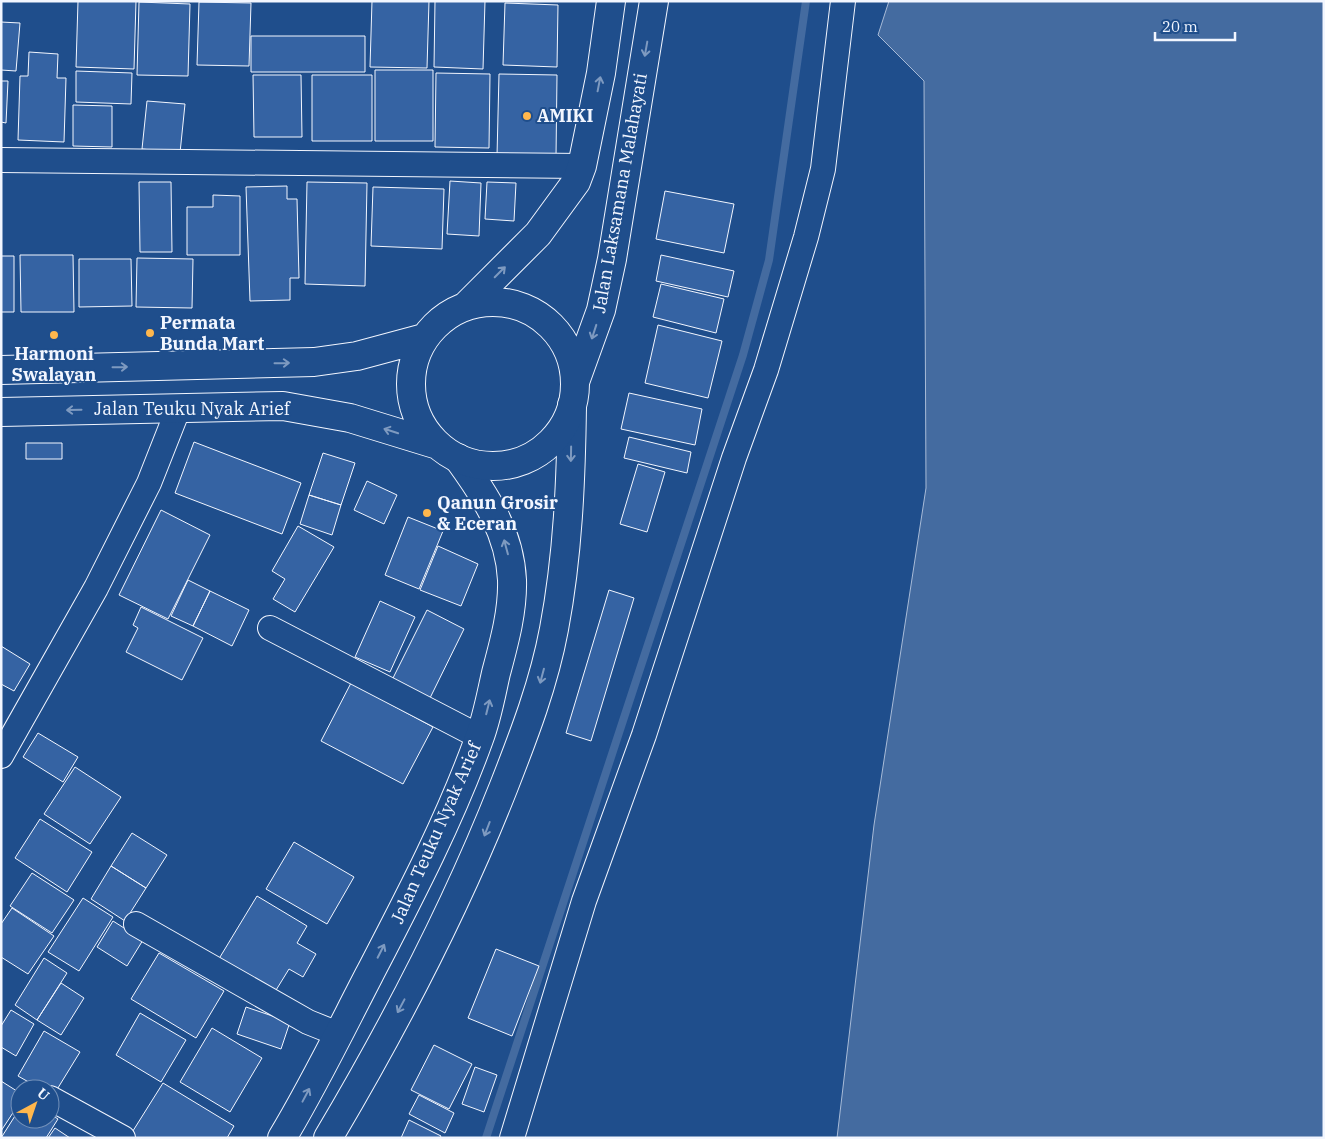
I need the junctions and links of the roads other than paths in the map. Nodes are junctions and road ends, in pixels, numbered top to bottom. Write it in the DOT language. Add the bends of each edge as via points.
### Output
graph roads {
  1 [pos="611,1"];
  2 [pos="654,1"];
  3 [pos="843,1"];
  4 [pos="1,160"];
  5 [pos="582,166"];
  6 [pos="466,306"];
  7 [pos="424,338"];
  8 [pos="1,370"];
  9 [pos="574,394"];
  10 [pos="179,407"];
  11 [pos="1,412"];
  12 [pos="448,451"];
  13 [pos="270,628"];
  14 [pos="480,737"];
  15 [pos="1,756"];
  16 [pos="136,924"];
  17 [pos="338,1034"];
  18 [pos="60,1103"];
  19 [pos="123,1138"];
  20 [pos="282,1138"];
  21 [pos="328,1138"];
  22 [pos="512,1138"];
  5 -- 1 [label="main road, one-way" via="601,73"];
  2 -- 9 [label="main road, Jalan Laksamana Malahayati, one-way" via="612,259 601,310"];
  3 -- 22 [label="street" via="823,169 806,237 766,370 644,735 584,901"];
  4 -- 5 [label="street"];
  6 -- 5 [label="main road, one-way" via="538,234 566,198"];
  6 -- 7 [label="main road" via="450,313"];
  6 -- 9 [label="main road" via="509,303 548,323 562,340 571,360"];
  8 -- 7 [label="main road, one-way" via="314,362 357,356"];
  7 -- 12 [label="main road" via="414,358 410,382 413,405 423,427"];
  9 -- 12 [label="main road" via="563,427 548,445 528,458 505,465 481,465"];
  9 -- 21 [label="main road, one-way" via="570,504 554,628 525,731 482,841 412,986"];
  10 -- 11 [label="main road, Jalan Teuku Nyak Arief, one-way"];
  12 -- 10 [label="main road, Jalan Teuku Nyak Arief, one-way" via="350,418 320,412 283,406"];
  10 -- 15 [label="street" via="148,483 96,588"];
  14 -- 12 [label="main road, Jalan Teuku Nyak Arief, one-way" via="509,616 512,580 499,523 486,497"];
  13 -- 14 [label="street"];
  17 -- 14 [label="main road, Jalan Teuku Nyak Arief, one-way" via="402,912 456,799"];
  16 -- 17 [label="street" via="308,1022"];
  20 -- 17 [label="main road, Jalan Teuku Nyak Arief, one-way"];
  18 -- 19 [label="street"];
}
